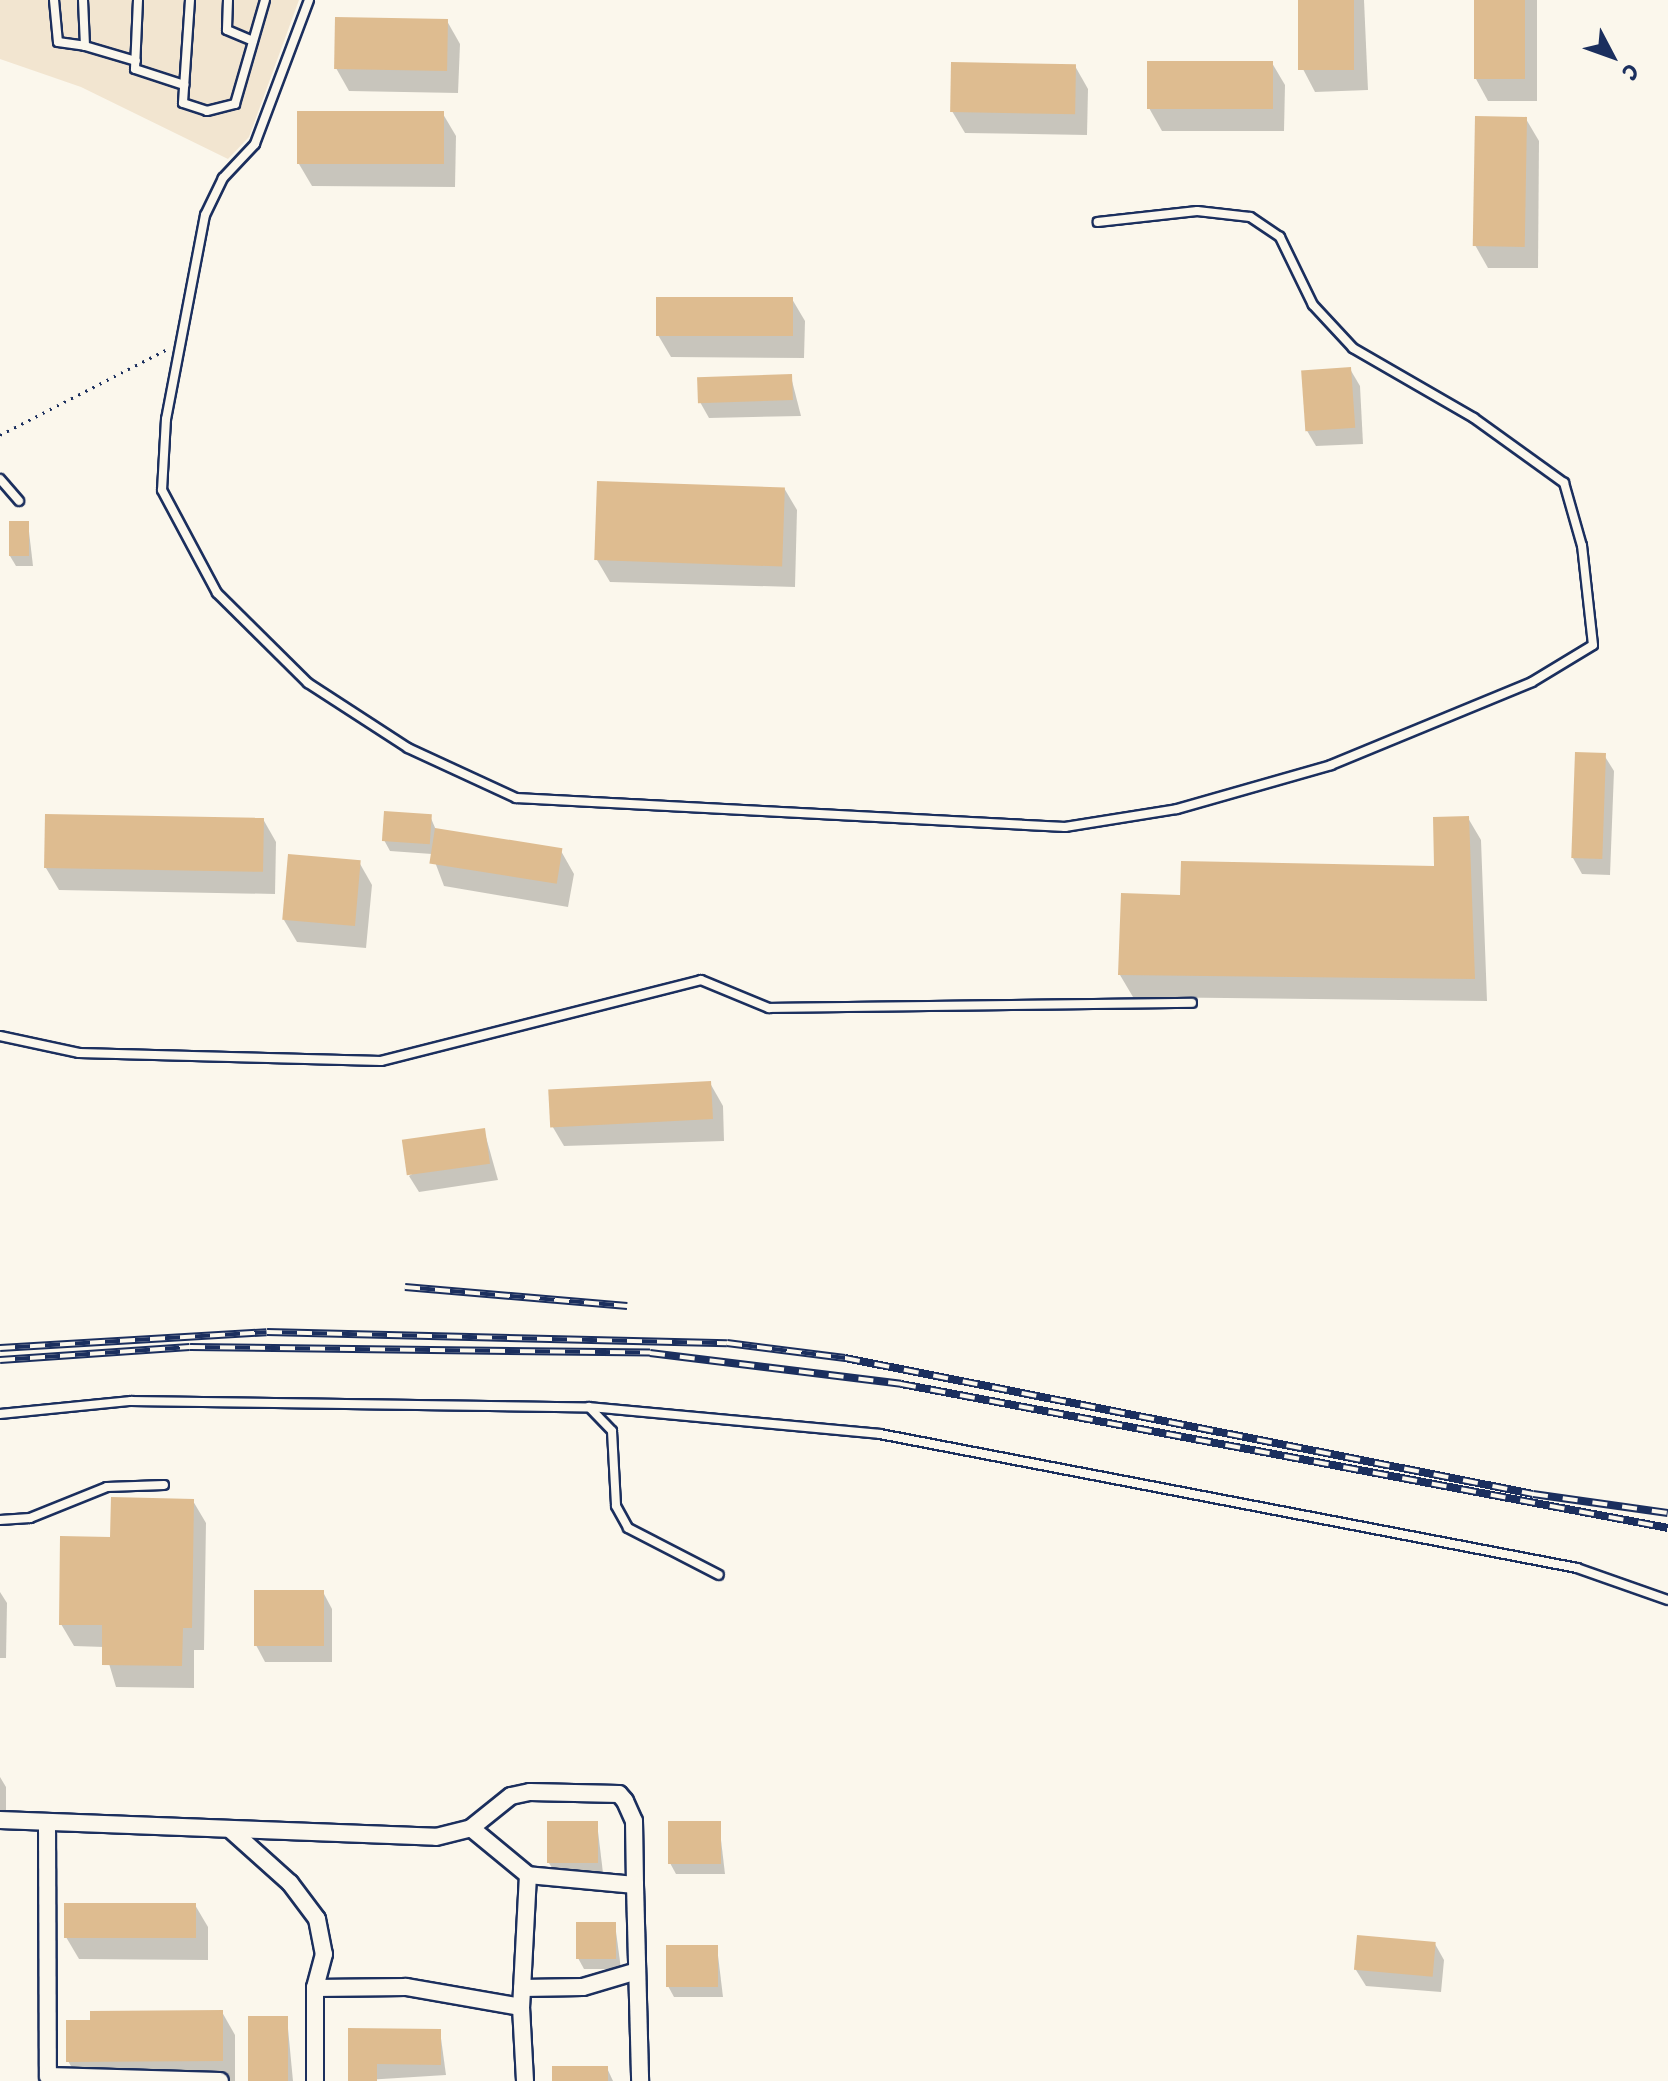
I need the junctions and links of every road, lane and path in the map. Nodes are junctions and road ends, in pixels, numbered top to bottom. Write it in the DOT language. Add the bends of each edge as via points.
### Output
graph roads {
  1 [pos="54,0"];
  2 [pos="83,0"];
  3 [pos="138,0"];
  4 [pos="190,0"];
  5 [pos="228,0"];
  6 [pos="265,0"];
  7 [pos="309,0"];
  8 [pos="253,41"];
  9 [pos="85,46"];
  10 [pos="136,61"];
  11 [pos="184,85"];
  12 [pos="1098,222"];
  13 [pos="181,342"];
  14 [pos="0,435"];
  15 [pos="0,479"];
  16 [pos="19,501"];
  17 [pos="1192,1003"];
  18 [pos="0,1036"];
  19 [pos="589,1407"];
  20 [pos="0,1414"];
  21 [pos="164,1485"];
  22 [pos="0,1520"];
  23 [pos="719,1575"];
  24 [pos="1668,1600"];
  25 [pos="0,1820"];
  26 [pos="47,1822"];
  27 [pos="471,1828"];
  28 [pos="232,1831"];
  29 [pos="528,1875"];
  30 [pos="635,1885"];
  31 [pos="637,1971"];
  32 [pos="315,1988"];
  33 [pos="522,1988"];
  34 [pos="521,2007"];
  35 [pos="220,2081"];
  36 [pos="315,2081"];
  37 [pos="525,2081"];
  38 [pos="640,2081"];
  1 -- 9 [label="lane" via="58,42"];
  2 -- 9 [label="lane"];
  3 -- 10 [label="lane"];
  4 -- 11 [label="lane"];
  5 -- 8 [label="lane" via="227,30"];
  6 -- 8 [label="lane"];
  7 -- 13 [label="lane" via="255,144 223,178 205,215"];
  8 -- 11 [label="lane" via="235,104 207,111 183,103"];
  9 -- 10 [label="lane"];
  10 -- 11 [label="lane" via="135,69"];
  12 -- 13 [label="lane" via="1197,211 1250,217 1280,237 1313,305 1353,348 1474,418 1564,483 1582,546 1593,645 1532,682 1331,765 1177,809 1065,827 516,798 408,748 308,683 217,593 162,490"];
  13 -- 14 [label="path"];
  15 -- 16 [label="lane"];
  17 -- 18 [label="lane" via="769,1008 701,980 381,1061 79,1053"];
  19 -- 20 [label="lane" via="131,1401"];
  19 -- 23 [label="lane" via="612,1431 616,1506 628,1528"];
  19 -- 24 [label="lane" via="880,1434 1577,1568"];
  21 -- 22 [label="lane" via="107,1487 30,1518"];
  25 -- 26 [label="street"];
  26 -- 28 [label="street"];
  26 -- 35 [label="street" via="48,2076"];
  27 -- 28 [label="street" via="436,1837"];
  27 -- 29 [label="street"];
  27 -- 30 [label="street" via="511,1796 619,1794 634,1821"];
  28 -- 32 [label="street" via="290,1883 317,1919 324,1954"];
  29 -- 30 [label="street"];
  29 -- 33 [label="street"];
  30 -- 31 [label="street"];
  31 -- 33 [label="street" via="583,1987"];
  31 -- 38 [label="street"];
  32 -- 34 [label="street" via="406,1987"];
  32 -- 36 [label="street"];
  33 -- 34 [label="street"];
  34 -- 37 [label="street"];
}
